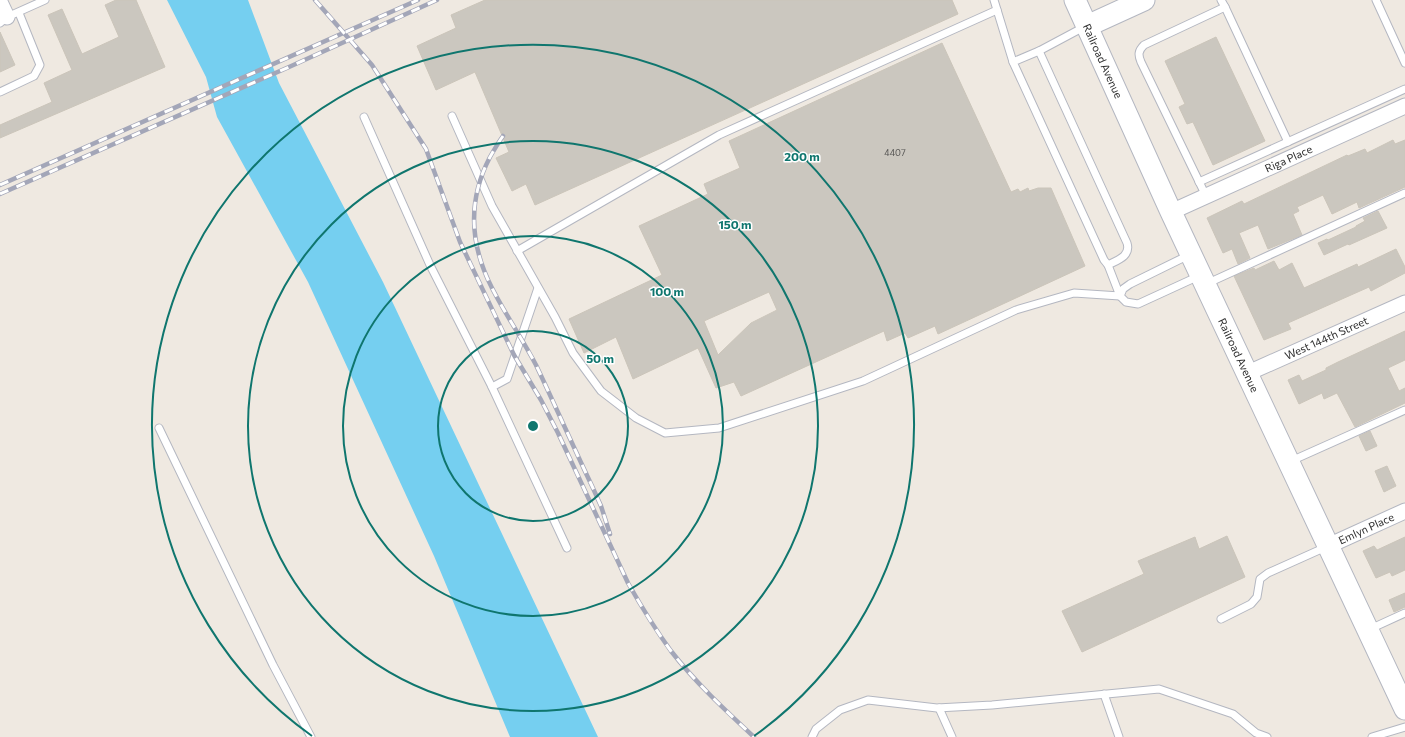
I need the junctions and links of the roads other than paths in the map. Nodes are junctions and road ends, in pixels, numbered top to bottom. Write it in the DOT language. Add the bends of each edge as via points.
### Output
graph roads {
  1 [pos="45,0"];
  2 [pos="994,0"];
  3 [pos="1075,0"];
  4 [pos="1144,0"];
  5 [pos="1376,0"];
  6 [pos="0,2"];
  7 [pos="1224,2"];
  8 [pos="997,10"];
  9 [pos="9,18"];
  10 [pos="1087,26"];
  11 [pos="1039,51"];
  12 [pos="1013,62"];
  13 [pos="1405,63"];
  14 [pos="1405,89"];
  15 [pos="0,92"];
  16 [pos="1405,106"];
  17 [pos="452,116"];
  18 [pos="364,117"];
  19 [pos="1290,141"];
  20 [pos="1261,154"];
  21 [pos="1299,154"];
  22 [pos="1267,169"];
  23 [pos="1199,182"];
  24 [pos="1405,193"];
  25 [pos="1206,196"];
  26 [pos="1172,212"];
  27 [pos="517,251"];
  28 [pos="1191,254"];
  29 [pos="1108,265"];
  30 [pos="1203,279"];
  31 [pos="538,288"];
  32 [pos="1120,296"];
  33 [pos="1405,303"];
  34 [pos="1248,374"];
  35 [pos="492,387"];
  36 [pos="1405,410"];
  37 [pos="159,428"];
  38 [pos="1289,462"];
  39 [pos="1405,512"];
  40 [pos="1328,546"];
  41 [pos="567,548"];
  42 [pos="1405,613"];
  43 [pos="1221,619"];
  44 [pos="1368,630"];
  45 [pos="1104,694"];
  46 [pos="939,708"];
  47 [pos="1405,708"];
  48 [pos="1405,727"];
  49 [pos="311,737"];
  50 [pos="812,737"];
  51 [pos="952,737"];
  52 [pos="1119,737"];
  53 [pos="1268,737"];
  54 [pos="1372,737"];
  1 -- 9 [label="lane"];
  2 -- 8 [label="lane"];
  3 -- 10 [label="street, Railroad Avenue"];
  4 -- 10 [label="street"];
  5 -- 13 [label="lane"];
  6 -- 9 [label="street"];
  7 -- 19 [label="lane"];
  7 -- 23 [label="lane" via="1144,45 1139,53 1140,62"];
  8 -- 12 [label="lane"];
  8 -- 27 [label="lane" via="719,135"];
  9 -- 15 [label="lane" via="40,65 34,76"];
  10 -- 11 [label="lane"];
  10 -- 26 [label="street, Railroad Avenue"];
  11 -- 12 [label="lane"];
  11 -- 29 [label="lane" via="1127,243 1125,256"];
  12 -- 29 [label="lane"];
  14 -- 19 [label="lane"];
  16 -- 21 [label="street, Riga Place"];
  17 -- 27 [label="lane" via="492,206"];
  18 -- 35 [label="lane" via="430,264"];
  19 -- 20 [label="lane"];
  19 -- 21 [label="lane"];
  20 -- 22 [label="lane"];
  20 -- 23 [label="lane"];
  21 -- 22 [label="street, Riga Place"];
  22 -- 25 [label="street, Riga Place"];
  23 -- 25 [label="lane"];
  24 -- 30 [label="lane"];
  25 -- 26 [label="street, Riga Place"];
  26 -- 28 [label="street, Railroad Avenue"];
  27 -- 31 [label="lane"];
  28 -- 30 [label="street, Railroad Avenue"];
  28 -- 32 [label="lane" via="1130,284 1123,289"];
  29 -- 32 [label="lane"];
  30 -- 32 [label="lane" via="1138,304 1126,302"];
  30 -- 34 [label="street, Railroad Avenue"];
  31 -- 32 [label="lane" via="573,353 601,391 636,418 665,433 719,428 863,381 1016,310 1074,293"];
  31 -- 35 [label="lane" via="507,378"];
  33 -- 34 [label="street, West 144th Street"];
  34 -- 38 [label="street, Railroad Avenue"];
  35 -- 41 [label="lane"];
  36 -- 38 [label="lane"];
  37 -- 49 [label="lane" via="273,665"];
  38 -- 40 [label="street, Railroad Avenue"];
  39 -- 40 [label="street, Emlyn Place"];
  40 -- 43 [label="lane" via="1268,573 1260,579 1258,597 1252,604"];
  40 -- 44 [label="street, Railroad Avenue"];
  42 -- 44 [label="lane"];
  44 -- 47 [label="street, Railroad Avenue"];
  45 -- 46 [label="lane"];
  45 -- 52 [label="lane"];
  45 -- 53 [label="lane" via="1160,689 1233,714 1256,733"];
  46 -- 50 [label="lane" via="868,700 840,710 816,729"];
  46 -- 51 [label="lane"];
  48 -- 54 [label="lane"];
}
